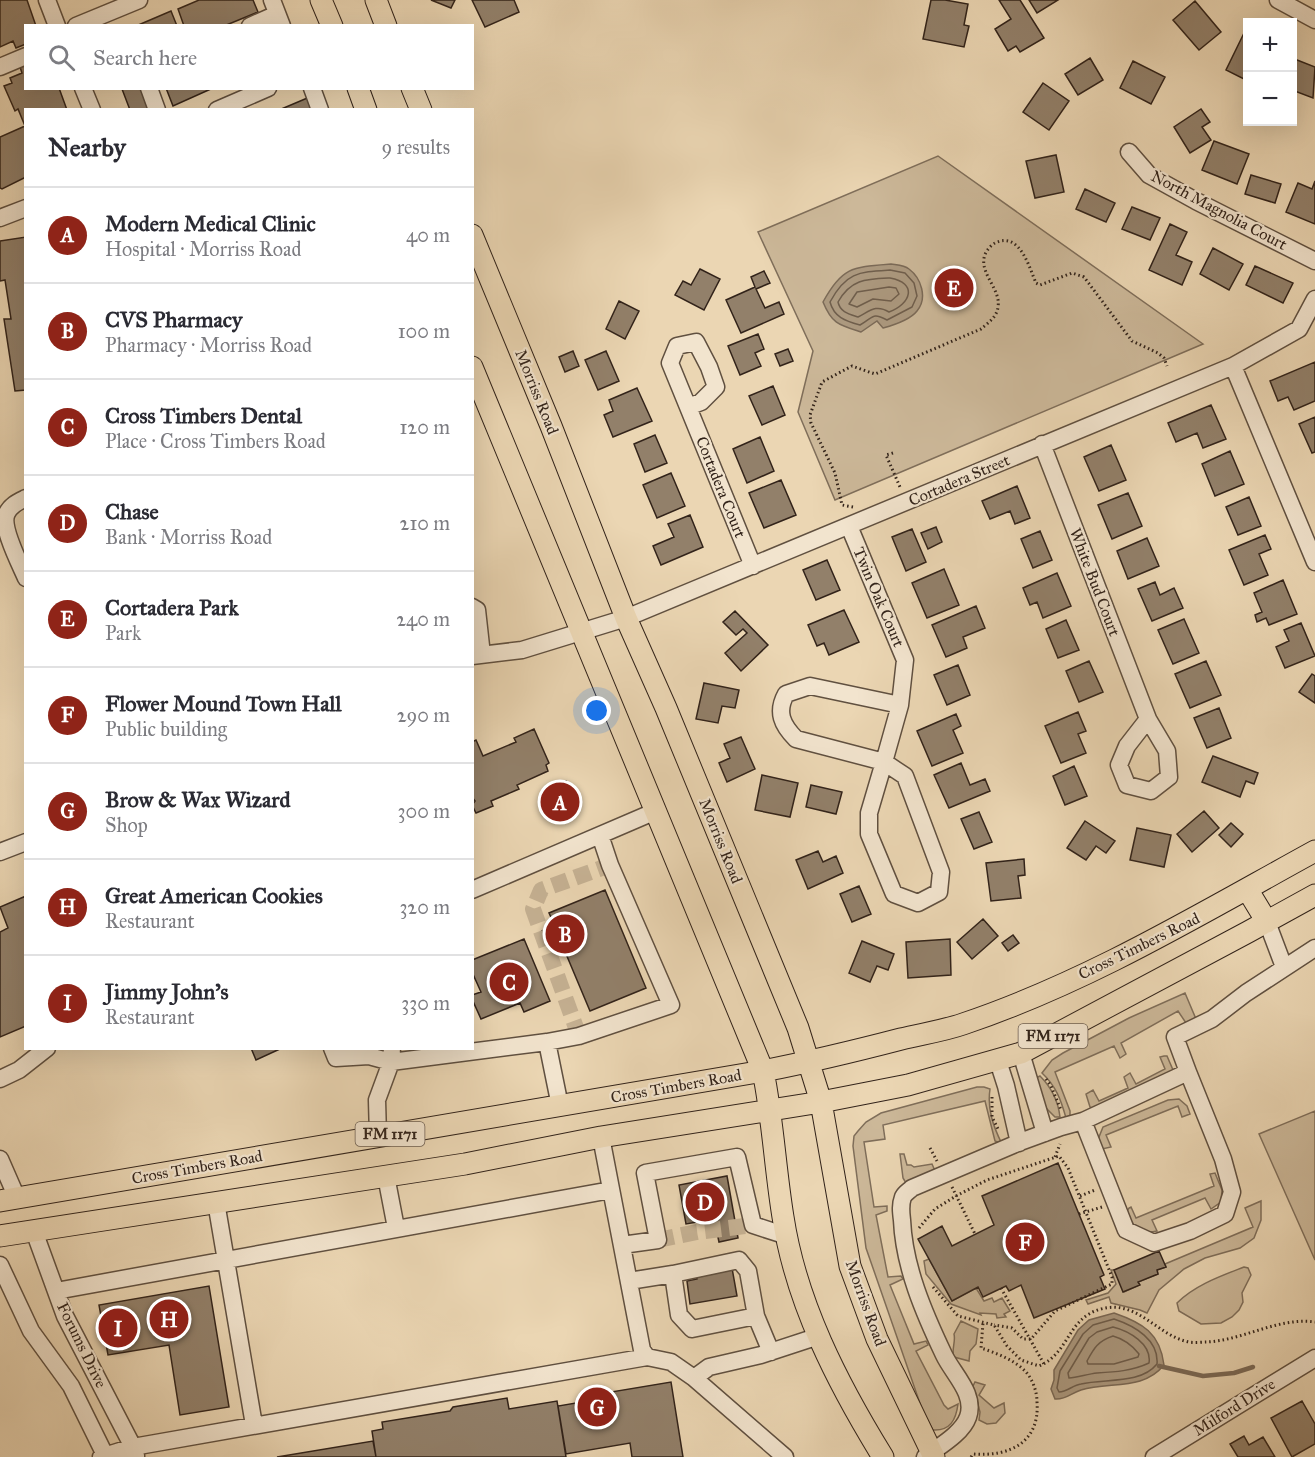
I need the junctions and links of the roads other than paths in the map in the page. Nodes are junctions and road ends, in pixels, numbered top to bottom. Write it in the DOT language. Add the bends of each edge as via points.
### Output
graph roads {
  1 [pos="47,0"];
  2 [pos="139,0"];
  3 [pos="321,0"];
  4 [pos="376,0"];
  5 [pos="1278,0"];
  6 [pos="277,13"];
  7 [pos="1315,20"];
  8 [pos="56,24"];
  9 [pos="81,24"];
  10 [pos="254,24"];
  11 [pos="331,24"];
  12 [pos="385,24"];
  13 [pos="24,57"];
  14 [pos="0,67"];
  15 [pos="84,90"];
  16 [pos="150,90"];
  17 [pos="263,90"];
  18 [pos="313,90"];
  19 [pos="359,90"];
  20 [pos="413,90"];
  21 [pos="91,108"];
  22 [pos="157,108"];
  23 [pos="222,108"];
  24 [pos="319,108"];
  25 [pos="365,108"];
  26 [pos="420,108"];
  27 [pos="1129,152"];
  28 [pos="24,209"];
  29 [pos="0,218"];
  30 [pos="474,240"];
  31 [pos="1315,261"];
  32 [pos="1315,299"];
  33 [pos="1233,366"];
  34 [pos="474,372"];
  35 [pos="688,407"];
  36 [pos="1042,444"];
  37 [pos="24,499"];
  38 [pos="849,526"];
  39 [pos="1315,561"];
  40 [pos="753,566"];
  41 [pos="24,573"];
  42 [pos="474,608"];
  43 [pos="626,618"];
  44 [pos="582,632"];
  45 [pos="477,656"];
  46 [pos="900,705"];
  47 [pos="1148,719"];
  48 [pos="884,762"];
  49 [pos="656,811"];
  50 [pos="600,835"];
  51 [pos="24,843"];
  52 [pos="1315,851"];
  53 [pos="0,852"];
  54 [pos="474,889"];
  55 [pos="1247,889"];
  56 [pos="1315,895"];
  57 [pos="1267,922"];
  58 [pos="1315,948"];
  59 [pos="1284,967"];
  60 [pos="547,1042"];
  61 [pos="474,1048"];
  62 [pos="44,1050"];
  63 [pos="333,1050"];
  64 [pos="452,1050"];
  65 [pos="1021,1053"];
  66 [pos="392,1055"];
  67 [pos="998,1061"];
  68 [pos="808,1062"];
  69 [pos="763,1071"];
  70 [pos="1188,1072"];
  71 [pos="0,1079"];
  72 [pos="821,1102"];
  73 [pos="560,1106"];
  74 [pos="771,1110"];
  75 [pos="1083,1121"];
  76 [pos="1045,1133"];
  77 [pos="378,1137"];
  78 [pos="601,1137"];
  79 [pos="1019,1143"];
  80 [pos="0,1159"];
  81 [pos="386,1176"];
  82 [pos="611,1190"];
  83 [pos="9,1199"];
  84 [pos="216,1202"];
  85 [pos="396,1228"];
  86 [pos="34,1231"];
  87 [pos="0,1236"];
  88 [pos="787,1236"];
  89 [pos="622,1245"];
  90 [pos="227,1260"];
  91 [pos="0,1265"];
  92 [pos="673,1274"];
  93 [pos="629,1281"];
  94 [pos="56,1291"];
  95 [pos="756,1316"];
  96 [pos="819,1336"];
  97 [pos="771,1352"];
  98 [pos="647,1357"];
  99 [pos="1315,1358"];
  100 [pos="694,1378"];
  101 [pos="254,1425"];
  102 [pos="135,1452"];
  103 [pos="930,1455"];
  104 [pos="104,1457"];
  105 [pos="785,1457"];
  106 [pos="883,1457"];
  107 [pos="1154,1457"];
  1 -- 8 [label="street"];
  2 -- 9 [label="street"];
  3 -- 11 [label="main road"];
  4 -- 12 [label="main road"];
  5 -- 7 [label="street"];
  6 -- 10 [label="street"];
  13 -- 14 [label="street"];
  15 -- 21 [label="street"];
  16 -- 22 [label="street"];
  17 -- 23 [label="street"];
  18 -- 24 [label="street"];
  19 -- 25 [label="main road"];
  20 -- 26 [label="main road"];
  27 -- 31 [label="street, North Magnolia Court" via="1149,175"];
  28 -- 29 [label="street"];
  30 -- 43 [label="main road, Morriss Road"];
  32 -- 33 [label="street, Cortadera Street" via="1299,329"];
  33 -- 36 [label="street, Cortadera Street"];
  33 -- 39 [label="street"];
  34 -- 44 [label="main road"];
  35 -- 40 [label="street, Cortadera Court"];
  36 -- 38 [label="street, Cortadera Street"];
  36 -- 47 [label="street, White Bud Court"];
  37 -- 41 [label="street" via="14,503 6,514 5,526"];
  38 -- 40 [label="street, Cortadera Street"];
  38 -- 46 [label="street, Twin Oak Court" via="905,660"];
  40 -- 43 [label="street, Cortadera Street"];
  42 -- 45 [label="street"];
  43 -- 44 [label="street, Cortadera Street"];
  43 -- 68 [label="main road, Morriss Road" via="798,1028"];
  44 -- 45 [label="street, Cortadera Street" via="522,650"];
  44 -- 49 [label="main road"];
  46 -- 48 [label="street, Twin Oak Court"];
  46 -- 48 [label="street, Twin Oak Court" via="810,686 786,694 783,700 780,717 796,739"];
  48 -- 48 [label="street, Twin Oak Court" via="868,813 869,834 894,894 918,903 939,892 941,872 905,776"];
  49 -- 50 [label="street"];
  49 -- 69 [label="main road"];
  50 -- 54 [label="street"];
  50 -- 60 [label="street" via="671,1005"];
  51 -- 53 [label="street"];
  52 -- 55 [label="main road, Cross Timbers Road / FM 1171"];
  55 -- 57 [label="main road"];
  55 -- 68 [label="main road, Cross Timbers Road / FM 1171" via="1119,958 1037,996 962,1024"];
  56 -- 57 [label="main road, FM 1171"];
  57 -- 59 [label="street"];
  57 -- 65 [label="main road, FM 1171"];
  58 -- 59 [label="street"];
  59 -- 70 [label="street" via="1212,1019 1175,1037"];
  60 -- 61 [label="street"];
  60 -- 73 [label="street"];
  62 -- 71 [label="street"];
  63 -- 66 [label="street" via="336,1058"];
  64 -- 66 [label="street"];
  65 -- 67 [label="main road, FM 1171"];
  65 -- 76 [label="street"];
  66 -- 77 [label="street" via="376,1100"];
  67 -- 72 [label="main road, FM 1171" via="908,1085"];
  67 -- 79 [label="street"];
  68 -- 69 [label="main road, Cross Timbers Road / FM 1171"];
  68 -- 72 [label="main road, Morriss Road"];
  69 -- 73 [label="main road, Cross Timbers Road / FM 1171"];
  69 -- 74 [label="main road"];
  70 -- 75 [label="street"];
  70 -- 75 [label="street" via="1232,1192 1225,1214 1190,1231 1154,1243 1126,1230"];
  72 -- 74 [label="main road, FM 1171"];
  72 -- 103 [label="main road, Morriss Road" via="850,1266"];
  73 -- 77 [label="main road, Cross Timbers Road / FM 1171"];
  74 -- 78 [label="main road, FM 1171"];
  74 -- 88 [label="main road"];
  75 -- 76 [label="street"];
  76 -- 79 [label="street"];
  77 -- 83 [label="main road, Cross Timbers Road / FM 1171"];
  78 -- 81 [label="main road, FM 1171"];
  78 -- 82 [label="street"];
  79 -- 103 [label="street" via="912,1188 904,1195 902,1234 910,1271 932,1330 967,1392 970,1405 963,1425"];
  80 -- 83 [label="street"];
  81 -- 84 [label="main road, FM 1171"];
  81 -- 85 [label="street"];
  82 -- 85 [label="street"];
  82 -- 89 [label="street"];
  83 -- 86 [label="main road"];
  84 -- 86 [label="main road, FM 1171"];
  84 -- 90 [label="street"];
  85 -- 90 [label="street"];
  86 -- 87 [label="main road, FM 1171"];
  86 -- 94 [label="street, Forums Drive"];
  88 -- 89 [label="street" via="753,1225 737,1157 645,1173 658,1240"];
  88 -- 96 [label="main road" via="795,1272"];
  89 -- 93 [label="street"];
  90 -- 94 [label="street"];
  90 -- 101 [label="street"];
  91 -- 104 [label="street, Forums Drive" via="32,1330 71,1386"];
  92 -- 93 [label="street"];
  92 -- 95 [label="street" via="680,1315 692,1329"];
  92 -- 95 [label="street" via="739,1260 748,1271"];
  93 -- 98 [label="street" via="642,1350"];
  94 -- 102 [label="street, Forums Drive" via="64,1316"];
  95 -- 97 [label="street"];
  96 -- 97 [label="street"];
  96 -- 106 [label="main road"];
  97 -- 100 [label="street" via="709,1367"];
  98 -- 100 [label="street" via="671,1362"];
  98 -- 101 [label="street"];
  99 -- 107 [label="street, Milford Drive"];
  100 -- 105 [label="street"];
  101 -- 102 [label="street"];
  102 -- 104 [label="street"];
}
